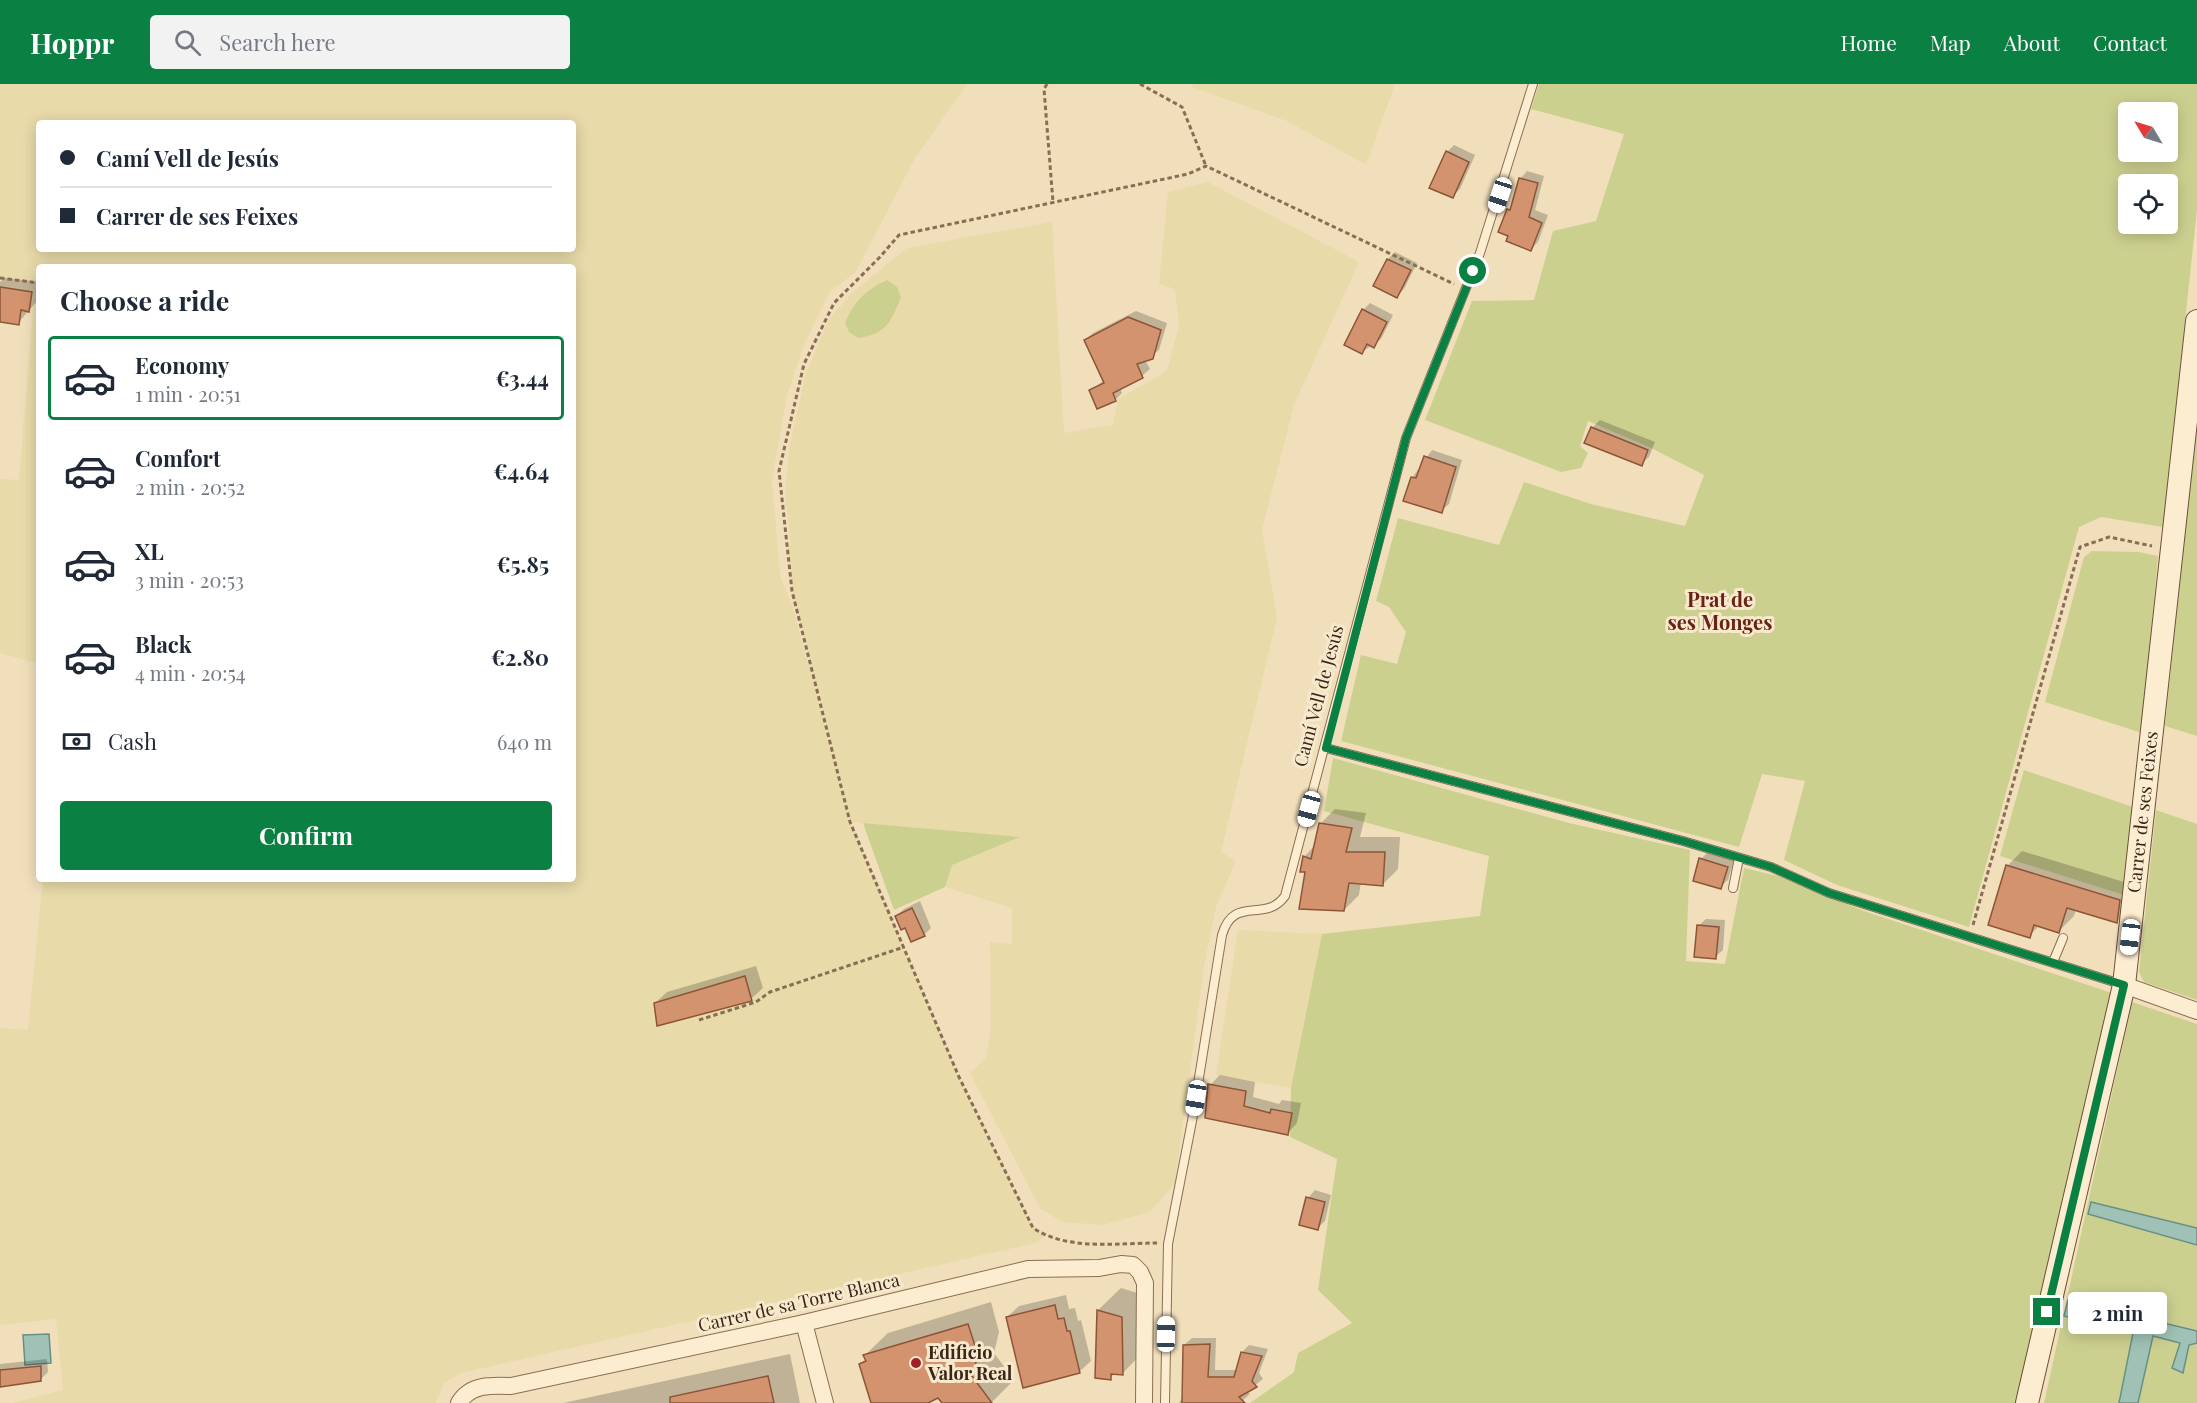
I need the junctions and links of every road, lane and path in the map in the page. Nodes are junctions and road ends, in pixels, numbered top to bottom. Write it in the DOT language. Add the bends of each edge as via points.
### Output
graph roads {
  1 [pos="1047,84"];
  2 [pos="1140,84"];
  3 [pos="1533,84"];
  4 [pos="1206,166"];
  5 [pos="1053,202"];
  6 [pos="0,278"];
  7 [pos="36,283"];
  8 [pos="1467,290"];
  9 [pos="2196,336"];
  10 [pos="2171,550"];
  11 [pos="1326,748"];
  12 [pos="1739,858"];
  13 [pos="1733,888"];
  14 [pos="1970,935"];
  15 [pos="2064,938"];
  16 [pos="904,947"];
  17 [pos="2053,962"];
  18 [pos="2124,985"];
  19 [pos="2197,1011"];
  20 [pos="699,1020"];
  21 [pos="1168,1244"];
  22 [pos="804,1323"];
  23 [pos="459,1403"];
  24 [pos="825,1403"];
  25 [pos="1144,1403"];
  26 [pos="1165,1403"];
  27 [pos="2027,1403"];
  1 -- 5 [label="path" via="1044,88"];
  2 -- 4 [label="path" via="1182,107"];
  3 -- 8 [label="lane, Camí Vell de Jesús"];
  4 -- 5 [label="path" via="1188,174"];
  4 -- 8 [label="path"];
  5 -- 16 [label="path" via="898,235 834,303 804,364 779,471 792,591 850,822"];
  6 -- 7 [label="path"];
  8 -- 11 [label="lane, Camí Vell de Jesús" via="1406,438"];
  9 -- 10 [label="street, Carrer de ses Feixes"];
  10 -- 14 [label="path" via="2109,537 2080,547"];
  10 -- 18 [label="street, Carrer de ses Feixes"];
  11 -- 12 [label="lane"];
  11 -- 21 [label="lane, Camí Vell de Jesús" via="1285,897 1273,908 1233,915 1225,926"];
  12 -- 13 [label="lane"];
  12 -- 14 [label="lane" via="1802,879 1829,893"];
  14 -- 17 [label="lane"];
  15 -- 17 [label="lane"];
  16 -- 20 [label="path"];
  16 -- 21 [label="path" via="959,1077 1033,1228 1070,1242"];
  17 -- 18 [label="lane"];
  18 -- 19 [label="street"];
  18 -- 27 [label="street, Carrer de ses Feixes"];
  21 -- 26 [label="lane, Camí Vell de Jesús"];
  22 -- 23 [label="street, Carrer de sa Torre Blanca" via="511,1386 490,1385 471,1391"];
  22 -- 24 [label="street"];
  22 -- 25 [label="street, Carrer de sa Torre Blanca" via="1028,1269 1133,1265 1145,1283"];
}
